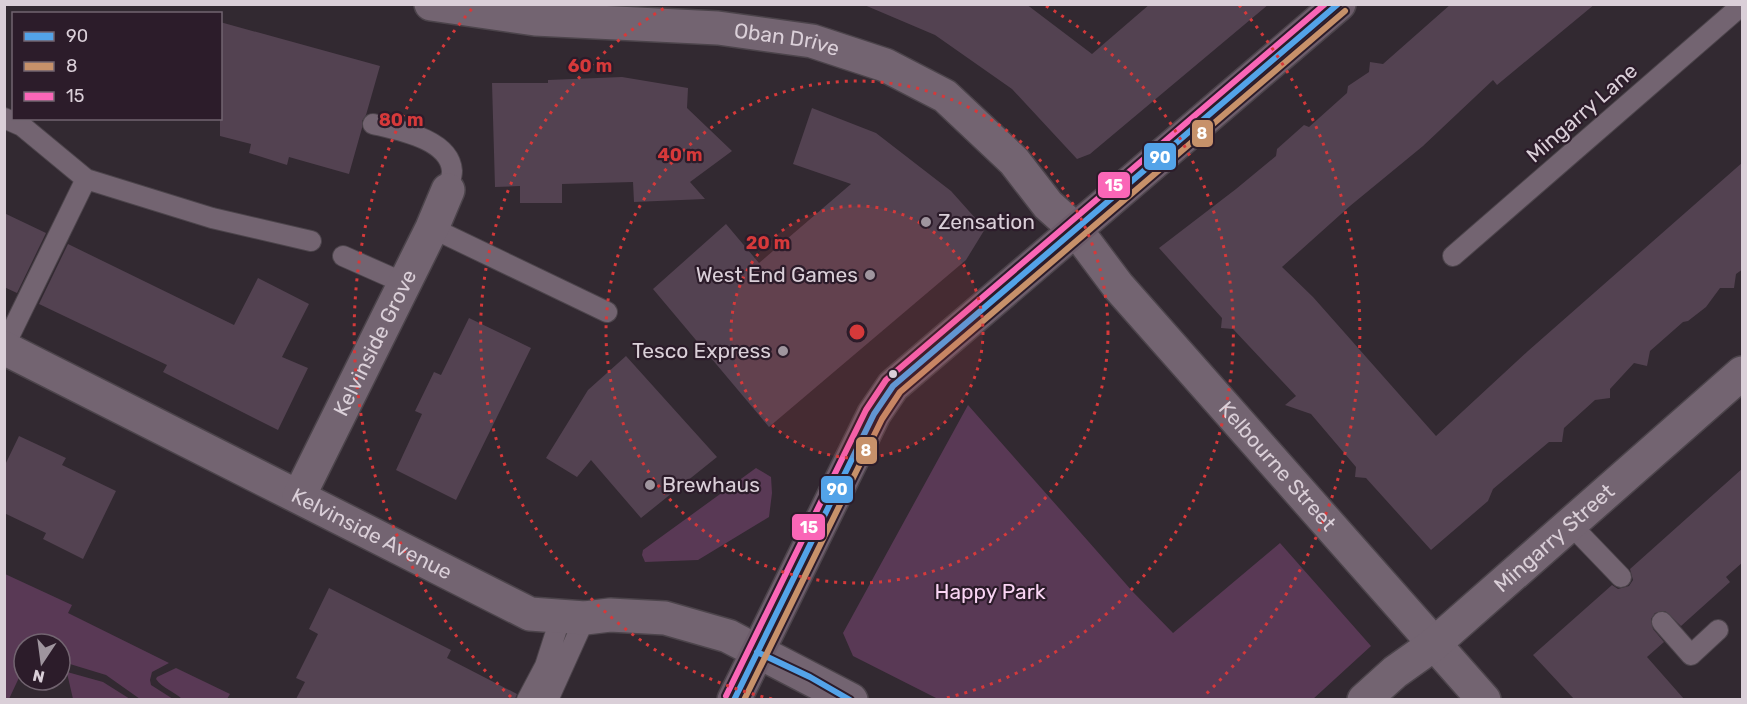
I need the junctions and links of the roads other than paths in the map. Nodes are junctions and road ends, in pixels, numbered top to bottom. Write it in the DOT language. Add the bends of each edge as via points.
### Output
graph roads {
  1 [pos="431,4"];
  2 [pos="1339,4"];
  3 [pos="1743,5"];
  4 [pos="18,121"];
  5 [pos="373,123"];
  6 [pos="86,179"];
  7 [pos="448,189"];
  8 [pos="432,228"];
  9 [pos="1076,230"];
  10 [pos="311,241"];
  11 [pos="343,256"];
  12 [pos="1453,256"];
  13 [pos="404,283"];
  14 [pos="607,312"];
  15 [pos="4,348"];
  16 [pos="1743,374"];
  17 [pos="299,496"];
  18 [pos="1571,525"];
  19 [pos="1620,577"];
  20 [pos="573,617"];
  21 [pos="1662,622"];
  22 [pos="1718,630"];
  23 [pos="1433,645"];
  24 [pos="757,652"];
  25 [pos="528,699"];
  26 [pos="548,699"];
  27 [pos="734,699"];
  28 [pos="851,699"];
  29 [pos="1364,699"];
  30 [pos="1484,699"];
  1 -- 9 [label="street, Oban Drive" via="535,19 717,28 812,41 885,65 945,96 1014,161 1048,205"];
  2 -- 9 [label="main road"];
  3 -- 12 [label="lane, Mingarry Lane"];
  4 -- 6 [label="lane"];
  5 -- 7 [label="lane" via="429,141 446,153 452,172"];
  6 -- 10 [label="lane" via="212,218"];
  6 -- 15 [label="lane"];
  7 -- 8 [label="street, Kelvinside Grove"];
  8 -- 13 [label="street, Kelvinside Grove"];
  8 -- 14 [label="lane"];
  9 -- 23 [label="street, Kelbourne Street" via="1118,286"];
  9 -- 24 [label="main road" via="884,397"];
  11 -- 13 [label="lane"];
  13 -- 17 [label="street, Kelvinside Grove"];
  15 -- 17 [label="street, Kelvinside Avenue"];
  16 -- 18 [label="street, Mingarry Street"];
  17 -- 20 [label="street, Kelvinside Avenue" via="530,614"];
  18 -- 19 [label="lane"];
  18 -- 23 [label="street, Mingarry Street"];
  20 -- 24 [label="street, Kelvinside Avenue" via="665,618 728,636"];
  20 -- 25 [label="lane"];
  20 -- 26 [label="lane"];
  21 -- 22 [label="lane" via="1691,655"];
  23 -- 29 [label="street, Mingarry Street"];
  23 -- 30 [label="street, Kelbourne Street"];
  24 -- 27 [label="main road"];
  24 -- 28 [label="street, Kelvinside Avenue"];
}
